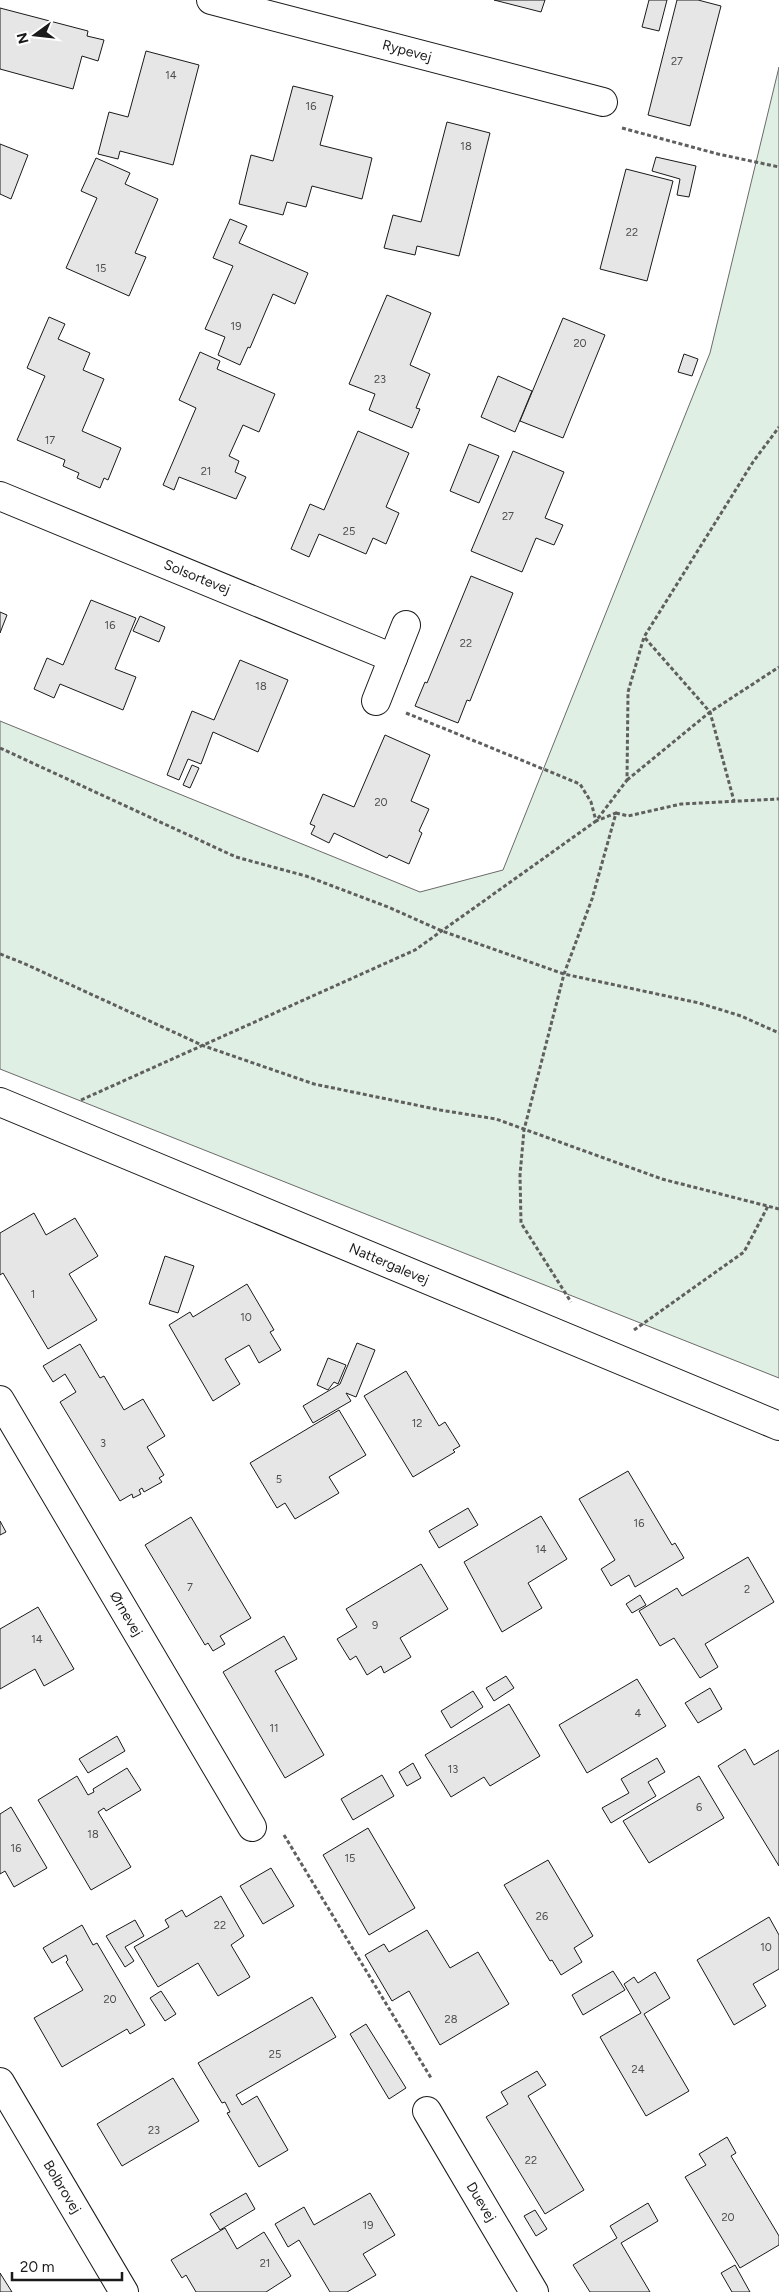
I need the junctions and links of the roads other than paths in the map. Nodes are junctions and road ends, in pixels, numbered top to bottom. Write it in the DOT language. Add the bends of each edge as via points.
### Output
graph roads {
  1 [pos="211,0"];
  2 [pos="603,102"];
  3 [pos="0,496"];
  4 [pos="406,625"];
  5 [pos="393,658"];
  6 [pos="376,701"];
  7 [pos="0,1102"];
  8 [pos="0,1400"];
  9 [pos="779,1426"];
  10 [pos="252,1828"];
  11 [pos="0,2082"];
  12 [pos="427,2111"];
  13 [pos="124,2292"];
  14 [pos="534,2292"];
  1 -- 2 [label="street, Rypevej"];
  3 -- 5 [label="street, Solsortevej"];
  4 -- 5 [label="street"];
  5 -- 6 [label="street"];
  7 -- 9 [label="street, Nattergalevej"];
  8 -- 10 [label="street, Ørnevej"];
  11 -- 13 [label="street, Bolbrovej"];
  12 -- 14 [label="street, Duevej"];
}
